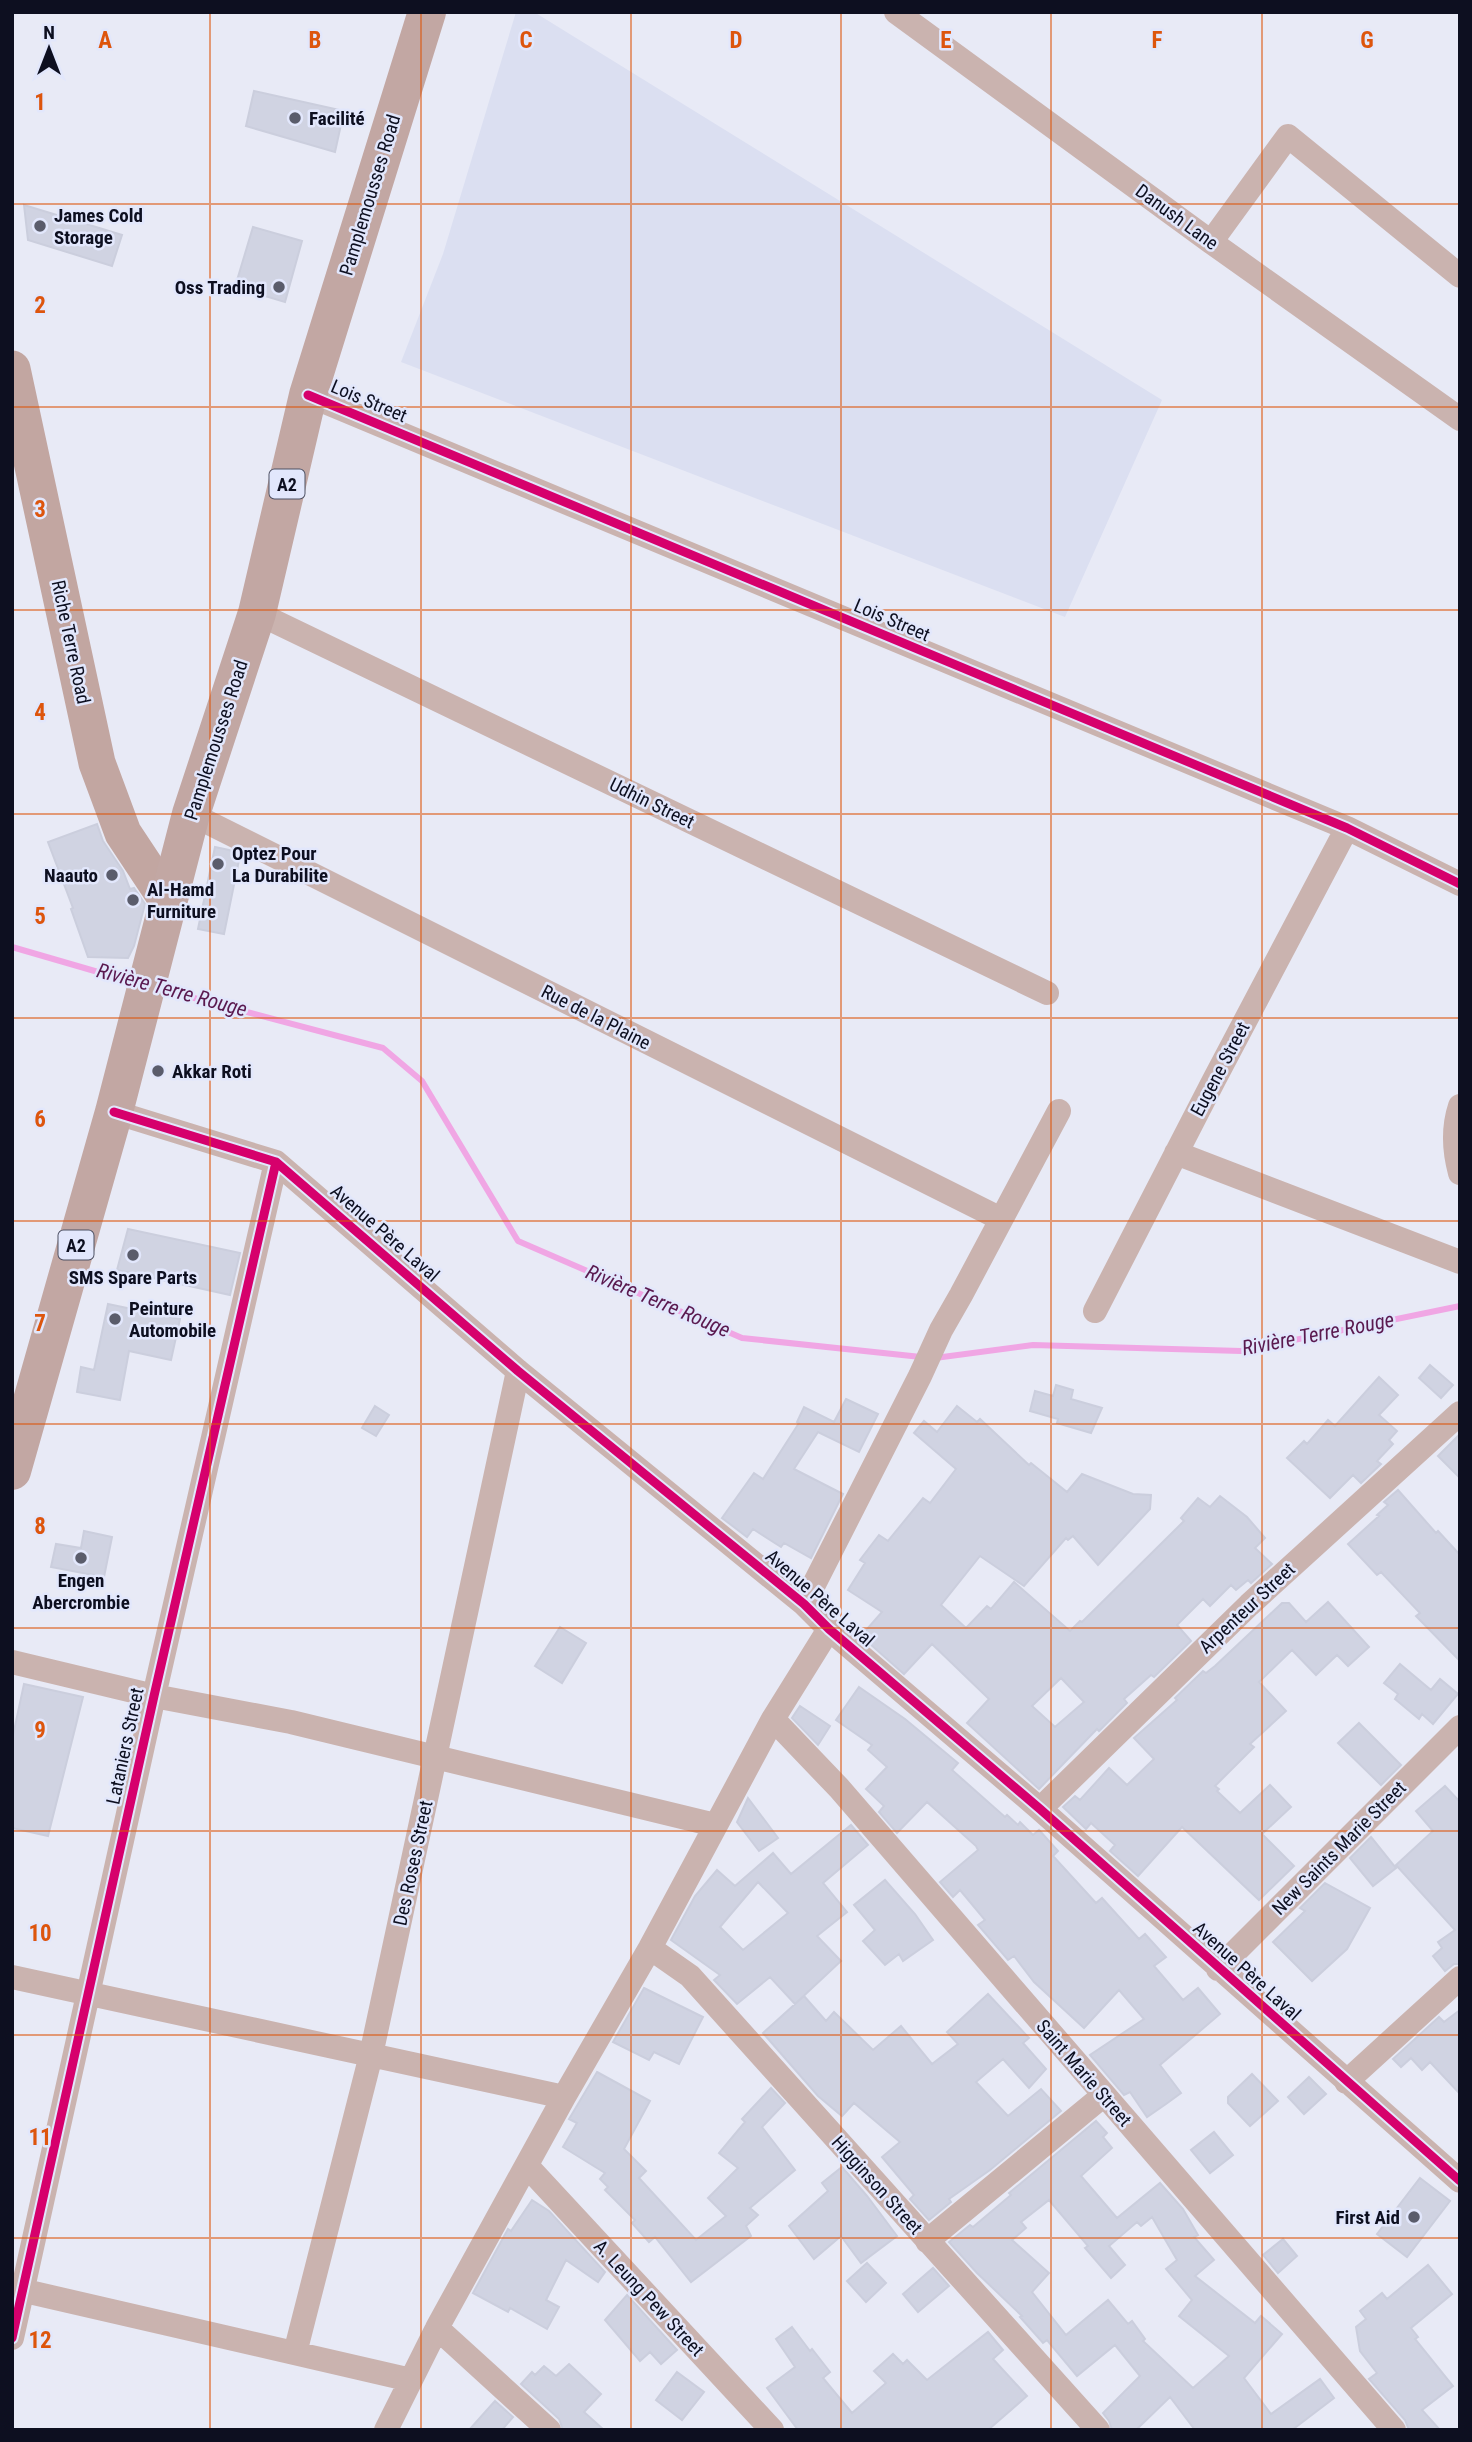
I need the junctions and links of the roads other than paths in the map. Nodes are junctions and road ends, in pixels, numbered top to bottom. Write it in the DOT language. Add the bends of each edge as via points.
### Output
graph roads {
  1 [pos="896,12"];
  2 [pos="421,15"];
  3 [pos="1211,242"];
  4 [pos="1460,276"];
  5 [pos="12,369"];
  6 [pos="308,395"];
  7 [pos="1460,419"];
  8 [pos="257,613"];
  9 [pos="191,814"];
  10 [pos="1347,828"];
  11 [pos="1460,884"];
  12 [pos="168,901"];
  13 [pos="1047,993"];
  14 [pos="1460,1106"];
  15 [pos="1059,1111"];
  16 [pos="114,1112"];
  17 [pos="1176,1153"];
  18 [pos="276,1162"];
  19 [pos="1460,1173"];
  20 [pos="1002,1219"];
  21 [pos="1460,1262"];
  22 [pos="1095,1311"];
  23 [pos="518,1371"];
  24 [pos="1460,1413"];
  25 [pos="12,1471"];
  26 [pos="804,1605"];
  27 [pos="829,1629"];
  28 [pos="12,1662"];
  29 [pos="154,1696"];
  30 [pos="773,1719"];
  31 [pos="1460,1727"];
  32 [pos="437,1758"];
  33 [pos="1040,1809"];
  34 [pos="715,1825"];
  35 [pos="650,1948"];
  36 [pos="1218,1969"];
  37 [pos="12,1977"];
  38 [pos="1460,1978"];
  39 [pos="89,1993"];
  40 [pos="371,2055"];
  41 [pos="1346,2082"];
  42 [pos="1104,2095"];
  43 [pos="564,2097"];
  44 [pos="527,2165"];
  45 [pos="1460,2181"];
  46 [pos="927,2241"];
  47 [pos="18,2290"];
  48 [pos="437,2328"];
  49 [pos="12,2338"];
  50 [pos="295,2353"];
  51 [pos="411,2380"];
  52 [pos="386,2430"];
  53 [pos="549,2430"];
  54 [pos="772,2430"];
  55 [pos="1098,2430"];
  56 [pos="1394,2430"];
  1 -- 3 [label="street, Danush Lane"];
  2 -- 6 [label="main road, Pamplemousses Road / A2"];
  3 -- 4 [label="street" via="1288,136"];
  3 -- 7 [label="street, Danush Lane"];
  5 -- 12 [label="main road, Riche Terre Road" via="97,763 123,833"];
  6 -- 8 [label="main road, Pamplemousses Road / A2"];
  6 -- 10 [label="street, Lois Street"];
  8 -- 9 [label="main road, Pamplemousses Road / A2"];
  8 -- 13 [label="street, Udhin Street"];
  9 -- 12 [label="main road, Pamplemousses Road / A2"];
  9 -- 20 [label="street, Rue de la Plaine"];
  10 -- 11 [label="street, Lois Street"];
  10 -- 17 [label="street, Eugene Street"];
  12 -- 16 [label="main road, Pamplemousses Road / A2"];
  14 -- 19 [label="street" via="1455,1122"];
  15 -- 20 [label="street"];
  16 -- 18 [label="street, Avenue Père Laval"];
  16 -- 25 [label="main road, Pamplemousses Road / A2"];
  17 -- 21 [label="street"];
  17 -- 22 [label="street, Eugene Street"];
  18 -- 23 [label="street, Avenue Père Laval"];
  18 -- 29 [label="street, Lataniers Street"];
  20 -- 26 [label="street" via="941,1330"];
  23 -- 26 [label="street, Avenue Père Laval"];
  23 -- 32 [label="street, Des Roses Street"];
  24 -- 33 [label="street, Arpenteur Street" via="1249,1605"];
  26 -- 27 [label="street, Avenue Père Laval"];
  27 -- 30 [label="street"];
  27 -- 33 [label="street, Avenue Père Laval"];
  28 -- 29 [label="street"];
  29 -- 32 [label="street" via="291,1722"];
  29 -- 39 [label="street, Lataniers Street"];
  30 -- 34 [label="street"];
  30 -- 42 [label="street, Saint Marie Street" via="839,1788"];
  31 -- 36 [label="street, New Saints Marie Street"];
  32 -- 34 [label="street"];
  32 -- 40 [label="street, Des Roses Street"];
  33 -- 36 [label="street, Avenue Père Laval"];
  34 -- 35 [label="street"];
  35 -- 43 [label="street"];
  35 -- 46 [label="street, Higginson Street" via="690,1976"];
  36 -- 41 [label="street, Avenue Père Laval"];
  37 -- 39 [label="street"];
  38 -- 41 [label="street"];
  39 -- 40 [label="street"];
  39 -- 47 [label="street, Lataniers Street"];
  40 -- 43 [label="street"];
  40 -- 50 [label="street, Des Roses Street"];
  41 -- 45 [label="street, Avenue Père Laval"];
  42 -- 46 [label="street"];
  42 -- 56 [label="street, Saint Marie Street"];
  43 -- 44 [label="street"];
  44 -- 48 [label="street"];
  44 -- 54 [label="street, A. Leung Pew Street"];
  46 -- 55 [label="street, Higginson Street"];
  47 -- 49 [label="street, Lataniers Street"];
  47 -- 50 [label="street"];
  48 -- 51 [label="street"];
  48 -- 53 [label="street"];
  50 -- 51 [label="street"];
  51 -- 52 [label="street"];
}
